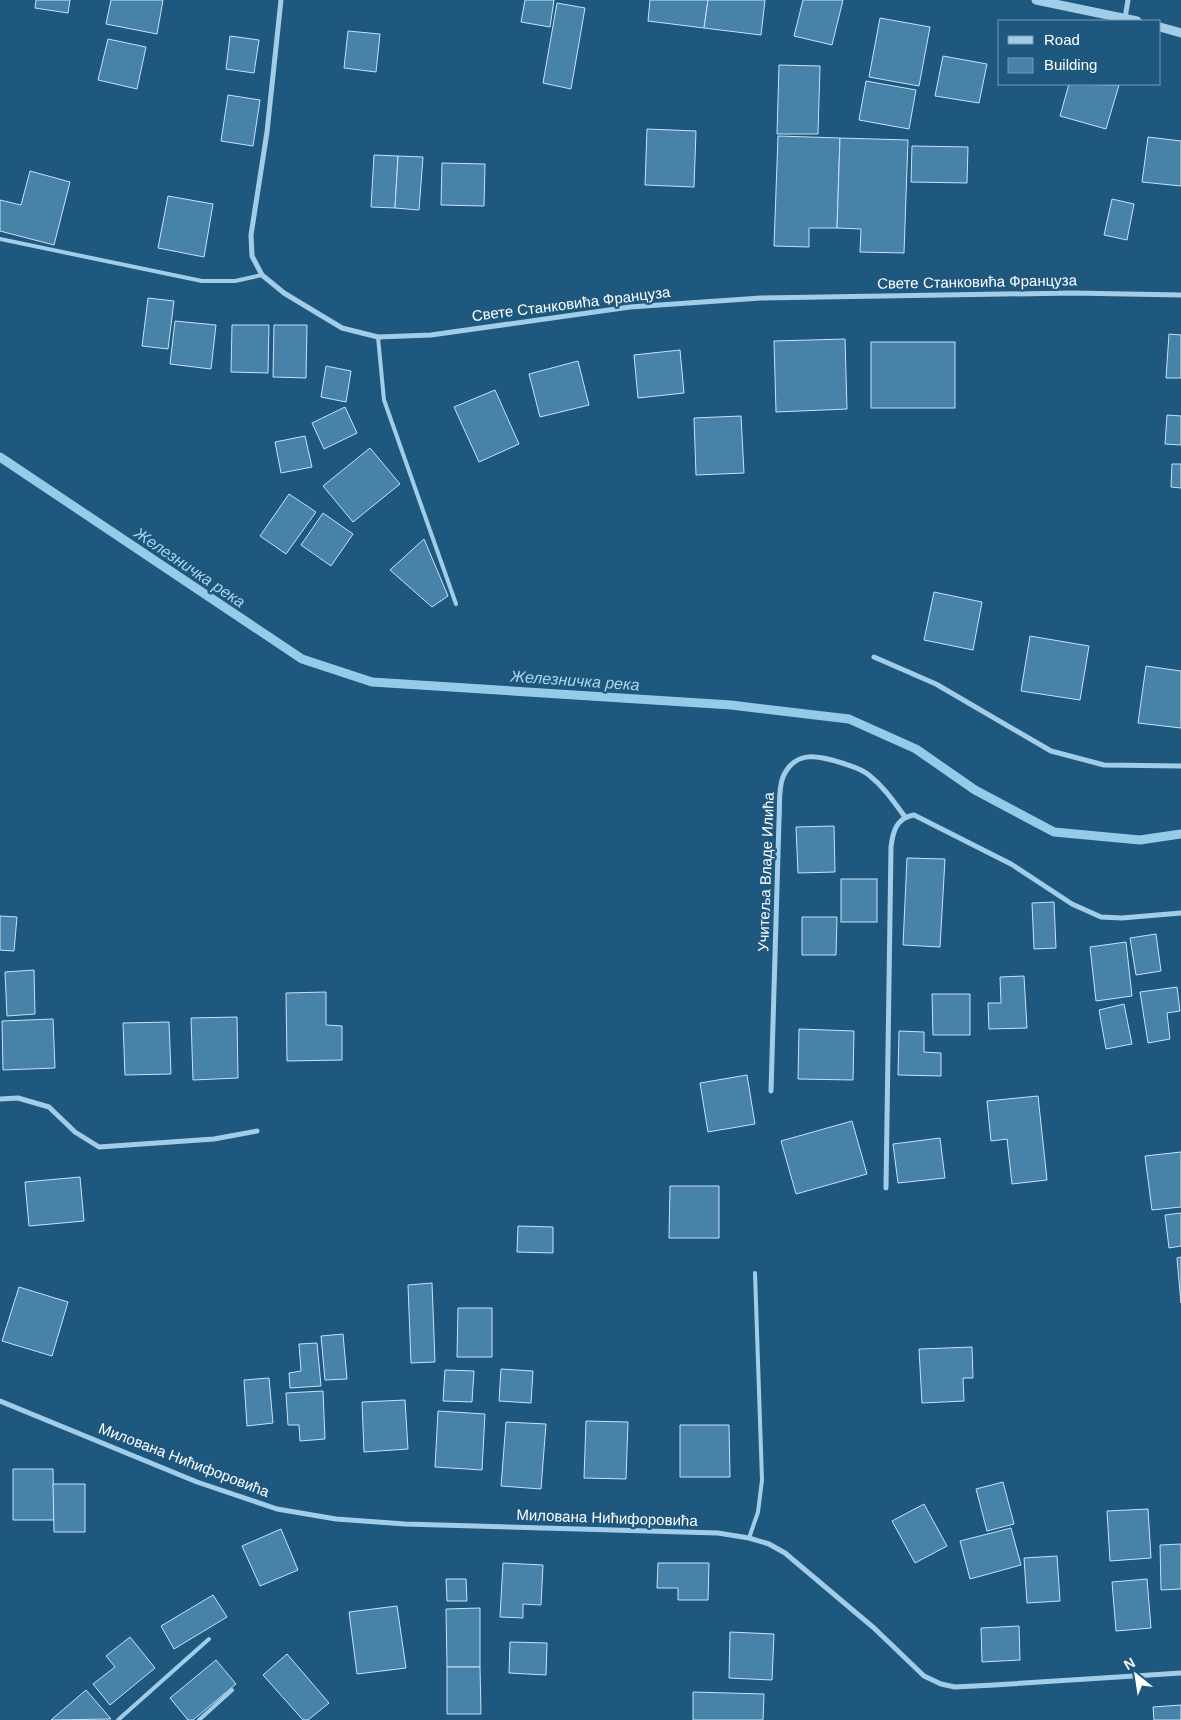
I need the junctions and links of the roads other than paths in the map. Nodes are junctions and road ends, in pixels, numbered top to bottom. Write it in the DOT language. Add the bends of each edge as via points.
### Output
graph roads {
  1 [pos="282,0"];
  2 [pos="1036,0"];
  3 [pos="1128,0"];
  4 [pos="1125,18"];
  5 [pos="1133,20"];
  6 [pos="1161,27"];
  7 [pos="1181,32"];
  8 [pos="0,239"];
  9 [pos="262,275"];
  10 [pos="1181,295"];
  11 [pos="378,337"];
  12 [pos="456,604"];
  13 [pos="874,657"];
  14 [pos="1181,766"];
  15 [pos="905,817"];
  16 [pos="1181,913"];
  17 [pos="771,1092"];
  18 [pos="0,1099"];
  19 [pos="257,1131"];
  20 [pos="886,1188"];
  21 [pos="755,1273"];
  22 [pos="0,1400"];
  23 [pos="750,1538"];
  24 [pos="209,1639"];
  25 [pos="1181,1673"];
  26 [pos="232,1690"];
  27 [pos="118,1720"];
  28 [pos="199,1720"];
  1 -- 9 [label="street, Свете Станковића Француза" via="251,235 252,256"];
  2 -- 4 [label="street"];
  3 -- 4 [label="street"];
  4 -- 5 [label="street"];
  6 -- 7 [label="street"];
  8 -- 9 [label="lane" via="202,280 235,281"];
  9 -- 11 [label="street, Свете Станковића Француза" via="284,293 342,328"];
  10 -- 11 [label="street, Свете Станковића Француза" via="1072,293 762,298 630,307 431,336"];
  11 -- 12 [label="lane" via="384,400"];
  13 -- 14 [label="street" via="936,684 1051,751 1104,765"];
  15 -- 16 [label="street" via="914,815 922,818 1011,864 1072,904 1102,916 1122,918"];
  15 -- 17 [label="street, Учитеља Владе Илића" via="869,774 818,755 803,758 792,765 783,778"];
  15 -- 20 [label="street" via="893,832 891,847"];
  18 -- 19 [label="street" via="18,1098 49,1107 74,1132 99,1147 214,1139"];
  21 -- 23 [label="lane" via="762,1480 758,1512"];
  22 -- 23 [label="street, Милована Нићифоровића" via="197,1482 277,1509 336,1519 405,1524 718,1533"];
  23 -- 25 [label="street, Милована Нићифоровића" via="785,1553 874,1628 924,1676 941,1684 984,1686"];
  24 -- 27 [label="lane"];
  26 -- 28 [label="lane"];
}
